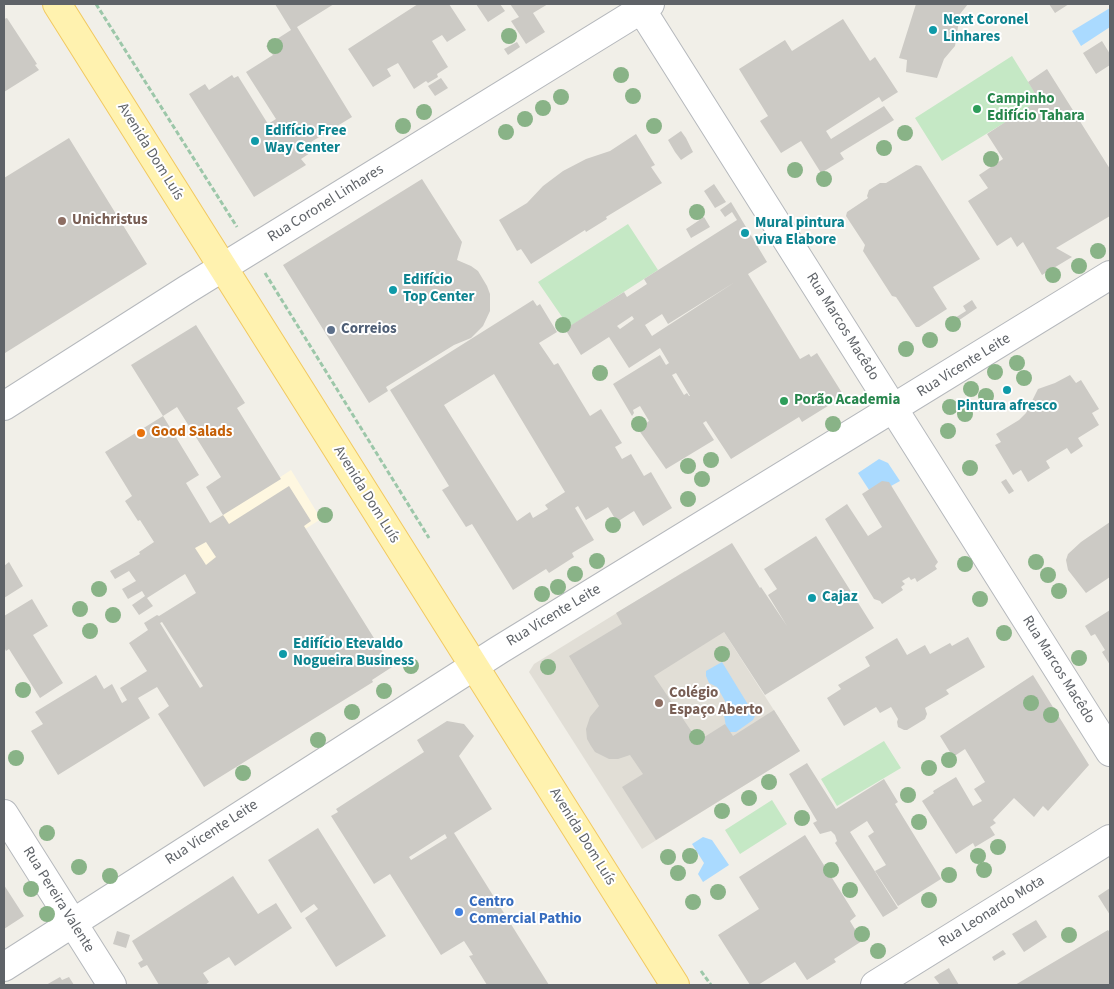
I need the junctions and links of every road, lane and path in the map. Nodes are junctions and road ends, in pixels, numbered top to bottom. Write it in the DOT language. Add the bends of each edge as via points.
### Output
graph roads {
  1 [pos="58,4"];
  2 [pos="96,4"];
  3 [pos="643,5"];
  4 [pos="236,227"];
  5 [pos="222,268"];
  6 [pos="262,268"];
  7 [pos="1110,275"];
  8 [pos="4,406"];
  9 [pos="893,409"];
  10 [pos="434,545"];
  11 [pos="474,666"];
  12 [pos="1110,752"];
  13 [pos="4,814"];
  14 [pos="1110,838"];
  15 [pos="72,923"];
  16 [pos="4,967"];
  17 [pos="112,985"];
  18 [pos="675,985"];
  19 [pos="875,985"];
  1 -- 5 [label="main road, Avenida Dom Luís"];
  2 -- 4 [label="path"];
  3 -- 5 [label="street, Rua Coronel Linhares"];
  3 -- 9 [label="street, Rua Marcos Macêdo"];
  5 -- 8 [label="street, Rua Coronel Linhares"];
  5 -- 11 [label="main road, Avenida Dom Luís"];
  6 -- 10 [label="path"];
  7 -- 9 [label="street, Rua Vicente Leite"];
  9 -- 11 [label="street, Rua Vicente Leite"];
  9 -- 12 [label="street, Rua Marcos Macêdo"];
  11 -- 15 [label="street, Rua Vicente Leite"];
  11 -- 18 [label="main road, Avenida Dom Luís"];
  13 -- 15 [label="street, Rua Pereira Valente"];
  14 -- 19 [label="street, Rua Leonardo Mota"];
  15 -- 16 [label="street, Rua Vicente Leite"];
  15 -- 17 [label="street, Rua Pereira Valente"];
}
